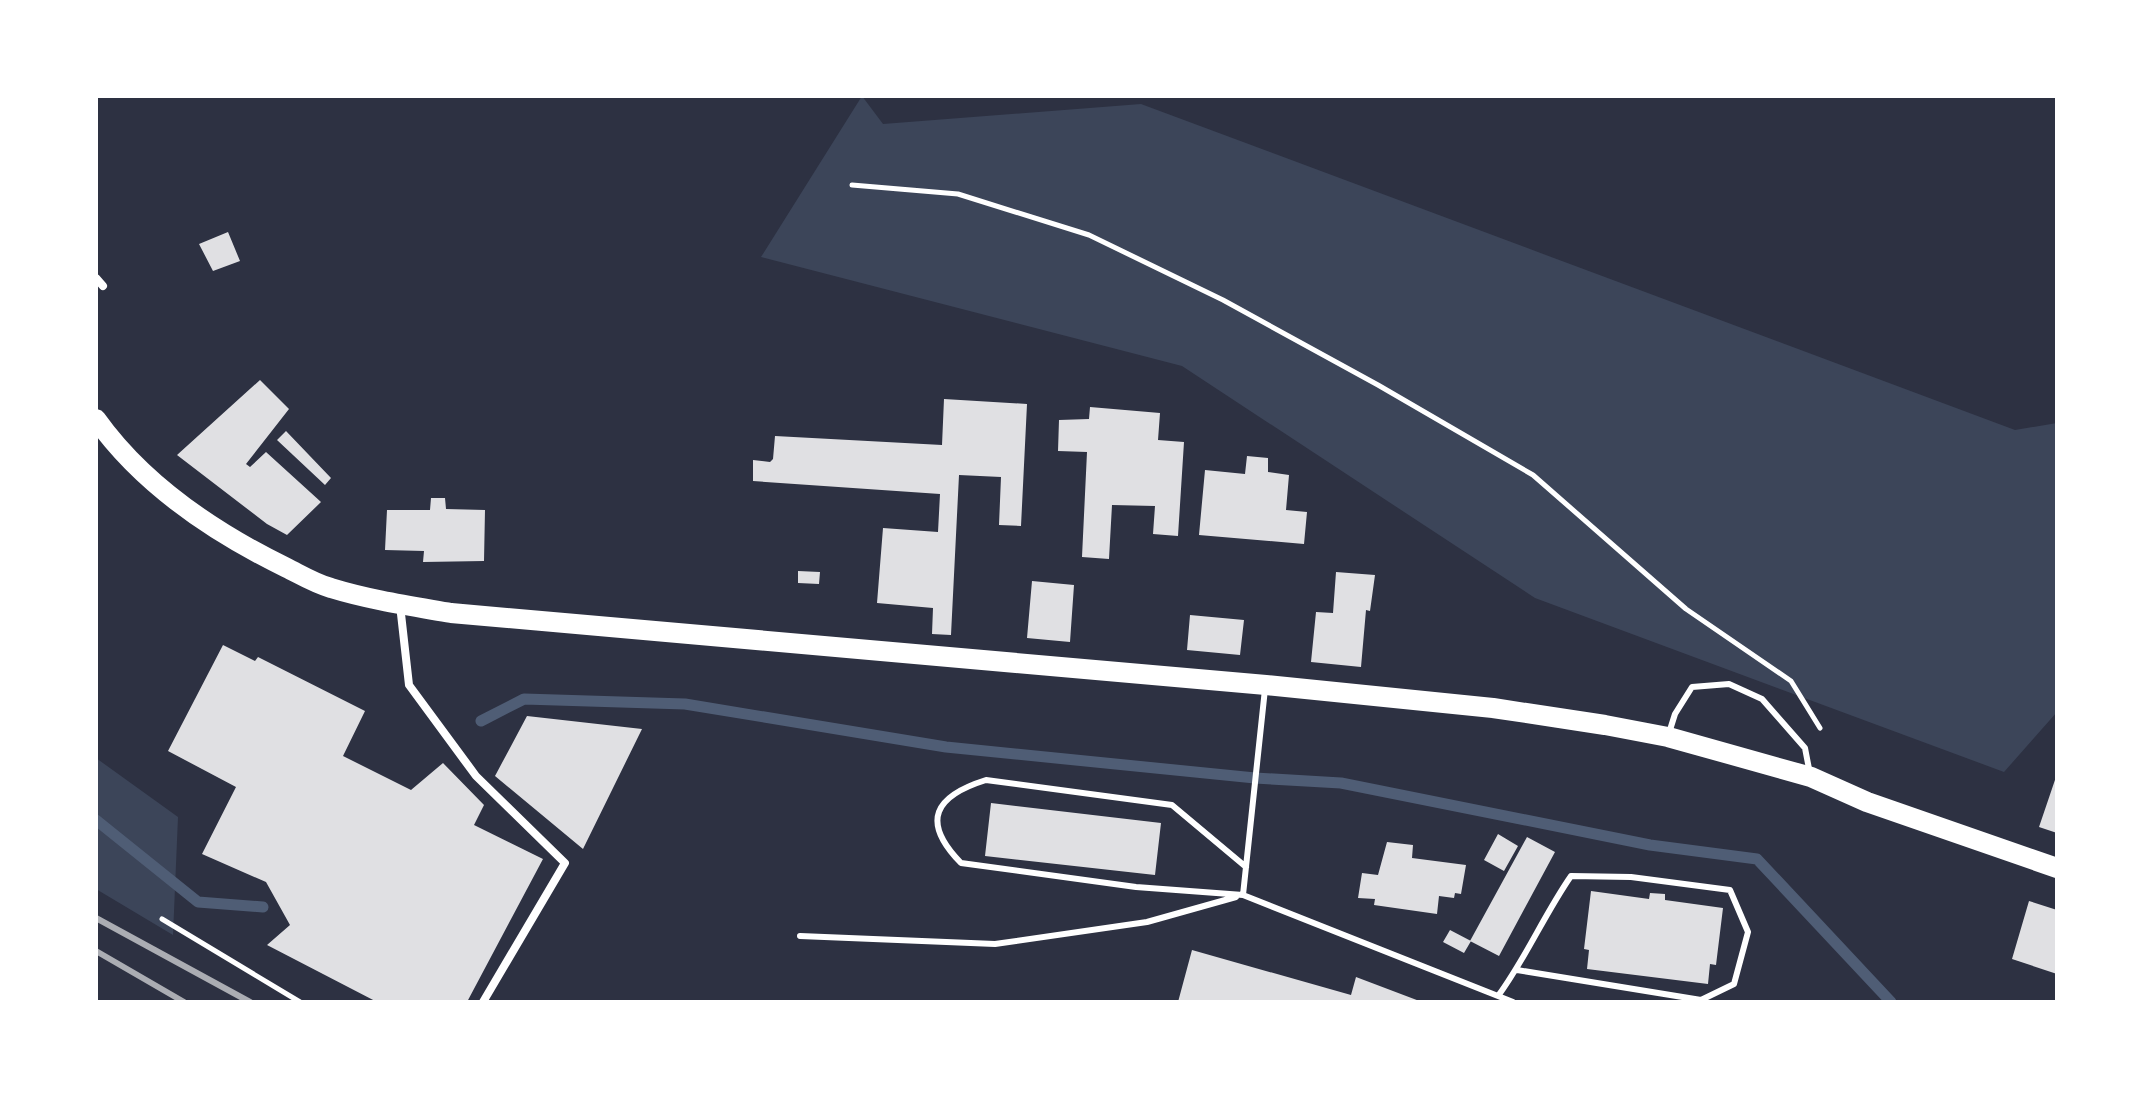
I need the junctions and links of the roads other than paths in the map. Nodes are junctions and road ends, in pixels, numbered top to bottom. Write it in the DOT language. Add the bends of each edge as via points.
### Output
graph roads {
  1 [pos="96,278"];
  2 [pos="103,286"];
  3 [pos="96,419"];
  4 [pos="400,605"];
  5 [pos="1266,685"];
  6 [pos="1668,737"];
  7 [pos="1820,780"];
  8 [pos="1246,867"];
  9 [pos="2057,868"];
  10 [pos="1243,895"];
  11 [pos="800,936"];
  12 [pos="1517,970"];
  13 [pos="1498,996"];
  14 [pos="483,1002"];
  15 [pos="1513,1002"];
  1 -- 2 [label="street"];
  3 -- 4 [label="main road" via="153,482 262,556 329,588"];
  4 -- 5 [label="main road"];
  4 -- 14 [label="street" via="409,685 476,776 565,863"];
  5 -- 6 [label="main road" via="1493,708"];
  5 -- 8 [label="lane"];
  6 -- 7 [label="main road"];
  6 -- 7 [label="lane" via="1692,687 1729,684 1762,699 1805,748"];
  7 -- 9 [label="main road" via="1867,802"];
  8 -- 10 [label="lane"];
  8 -- 10 [label="lane" via="1172,805 986,780 957,789 942,802 938,826 961,863 1136,887"];
  10 -- 11 [label="lane" via="1147,922 995,944"];
  10 -- 13 [label="lane"];
  12 -- 12 [label="lane" via="1546,911 1571,876 1631,877 1730,890 1748,932 1734,984 1701,1000"];
  12 -- 13 [label="lane"];
  13 -- 15 [label="lane"];
}
